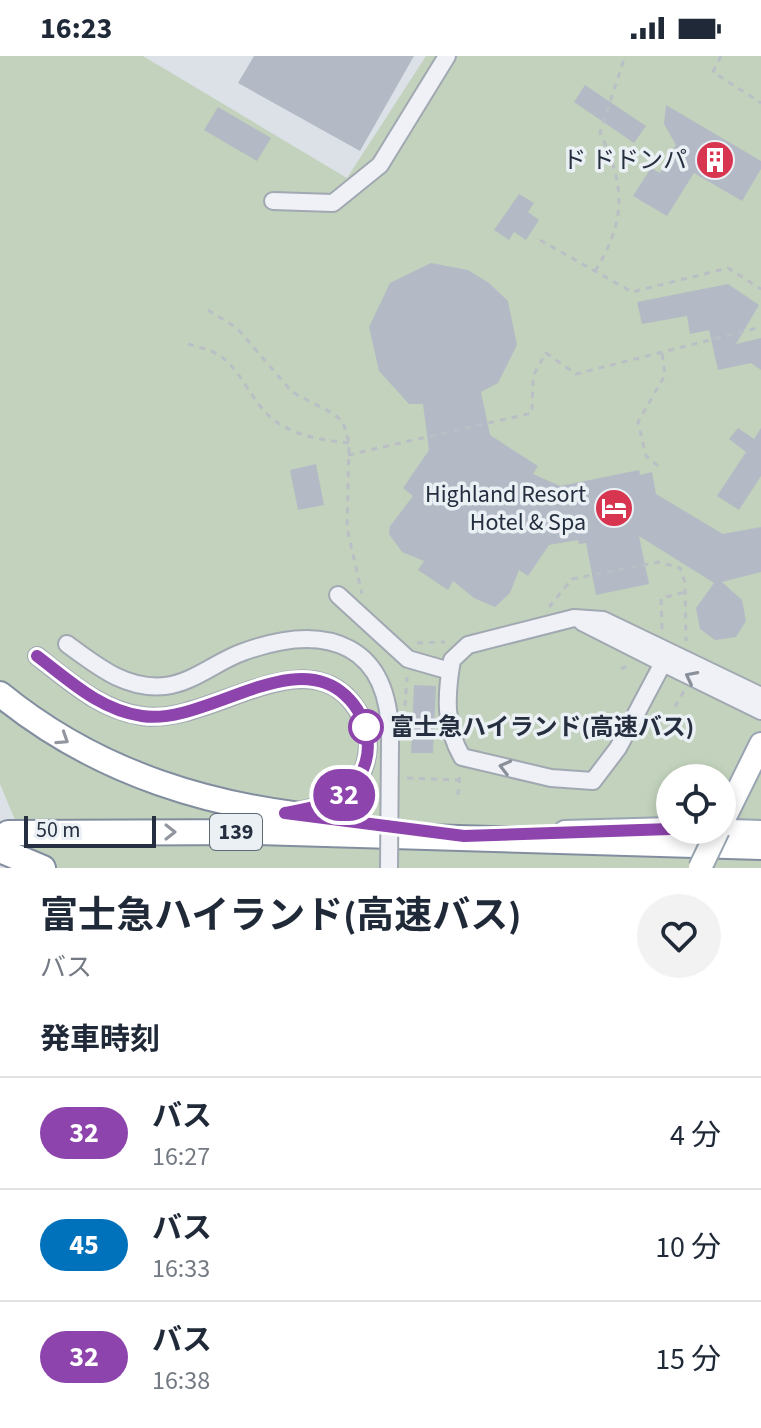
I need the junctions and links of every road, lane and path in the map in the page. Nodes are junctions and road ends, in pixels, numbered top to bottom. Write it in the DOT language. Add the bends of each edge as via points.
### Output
graph roads {
  1 [pos="447,56"];
  2 [pos="625,56"];
  3 [pos="721,56"];
  4 [pos="761,103"];
  5 [pos="273,201"];
  6 [pos="540,240"];
  7 [pos="594,271"];
  8 [pos="761,289"];
  9 [pos="208,310"];
  10 [pos="761,327"];
  11 [pos="188,344"];
  12 [pos="662,352"];
  13 [pos="349,443"];
  14 [pos="348,455"];
  15 [pos="658,466"];
  16 [pos="338,595"];
  17 [pos="363,597"];
  18 [pos="574,618"];
  19 [pos="67,644"];
  20 [pos="37,656"];
  21 [pos="408,659"];
  22 [pos="663,663"];
  23 [pos="450,671"];
  24 [pos="407,683"];
  25 [pos="0,694"];
  26 [pos="761,696"];
  27 [pos="761,711"];
  28 [pos="761,744"];
  29 [pos="404,778"];
  30 [pos="457,780"];
  31 [pos="736,794"];
  32 [pos="285,813"];
  33 [pos="656,829"];
  34 [pos="736,831"];
  35 [pos="761,832"];
  36 [pos="464,836"];
  37 [pos="4,842"];
  38 [pos="711,844"];
  39 [pos="761,847"];
  40 [pos="43,868"];
  41 [pos="389,868"];
  42 [pos="700,868"];
  1 -- 5 [label="lane" via="380,165 333,203"];
  2 -- 7 [label="path" via="600,133 618,171 619,216"];
  3 -- 4 [label="path" via="713,72"];
  6 -- 7 [label="path"];
  7 -- 8 [label="path" via="632,292 728,268"];
  9 -- 13 [label="path" via="237,328 292,392 343,422"];
  10 -- 12 [label="path"];
  11 -- 13 [label="path" via="218,355 277,423 297,433"];
  12 -- 14 [label="path" via="576,374 546,353 533,376 532,413"];
  12 -- 15 [label="path" via="665,375 638,422 646,456"];
  13 -- 14 [label="path"];
  14 -- 17 [label="path" via="347,528"];
  16 -- 21 [label="lane"];
  18 -- 22 [label="lane"];
  18 -- 23 [label="lane" via="468,645 452,660"];
  18 -- 26 [label="lane" via="603,620"];
  19 -- 41 [label="lane, bridge" via="112,677 144,686 167,686 242,652 309,637 326,638 355,652 379,678 391,717"];
  20 -- 32 [label="lane" via="93,700 142,717 172,716 260,686 293,681 317,679 338,688 354,703 366,727 364,768 341,798"];
  21 -- 23 [label="lane"];
  21 -- 24 [label="path"];
  22 -- 23 [label="lane, one-way" via="618,748 593,781 551,778 462,757 450,736"];
  27 -- 22 [label="lane, one-way"];
  25 -- 32 [label="highway, one-way" via="78,749 125,771 219,803"];
  28 -- 31 [label="main road"];
  29 -- 30 [label="path"];
  32 -- 36 [label="highway"];
  33 -- 36 [label="main road"];
  34 -- 35 [label="main road"];
  37 -- 36 [label="highway, 139, one-way" via="258,832"];
  36 -- 39 [label="highway, 139"];
  37 -- 40 [label="highway"];
  38 -- 42 [label="main road, bridge"];
}
